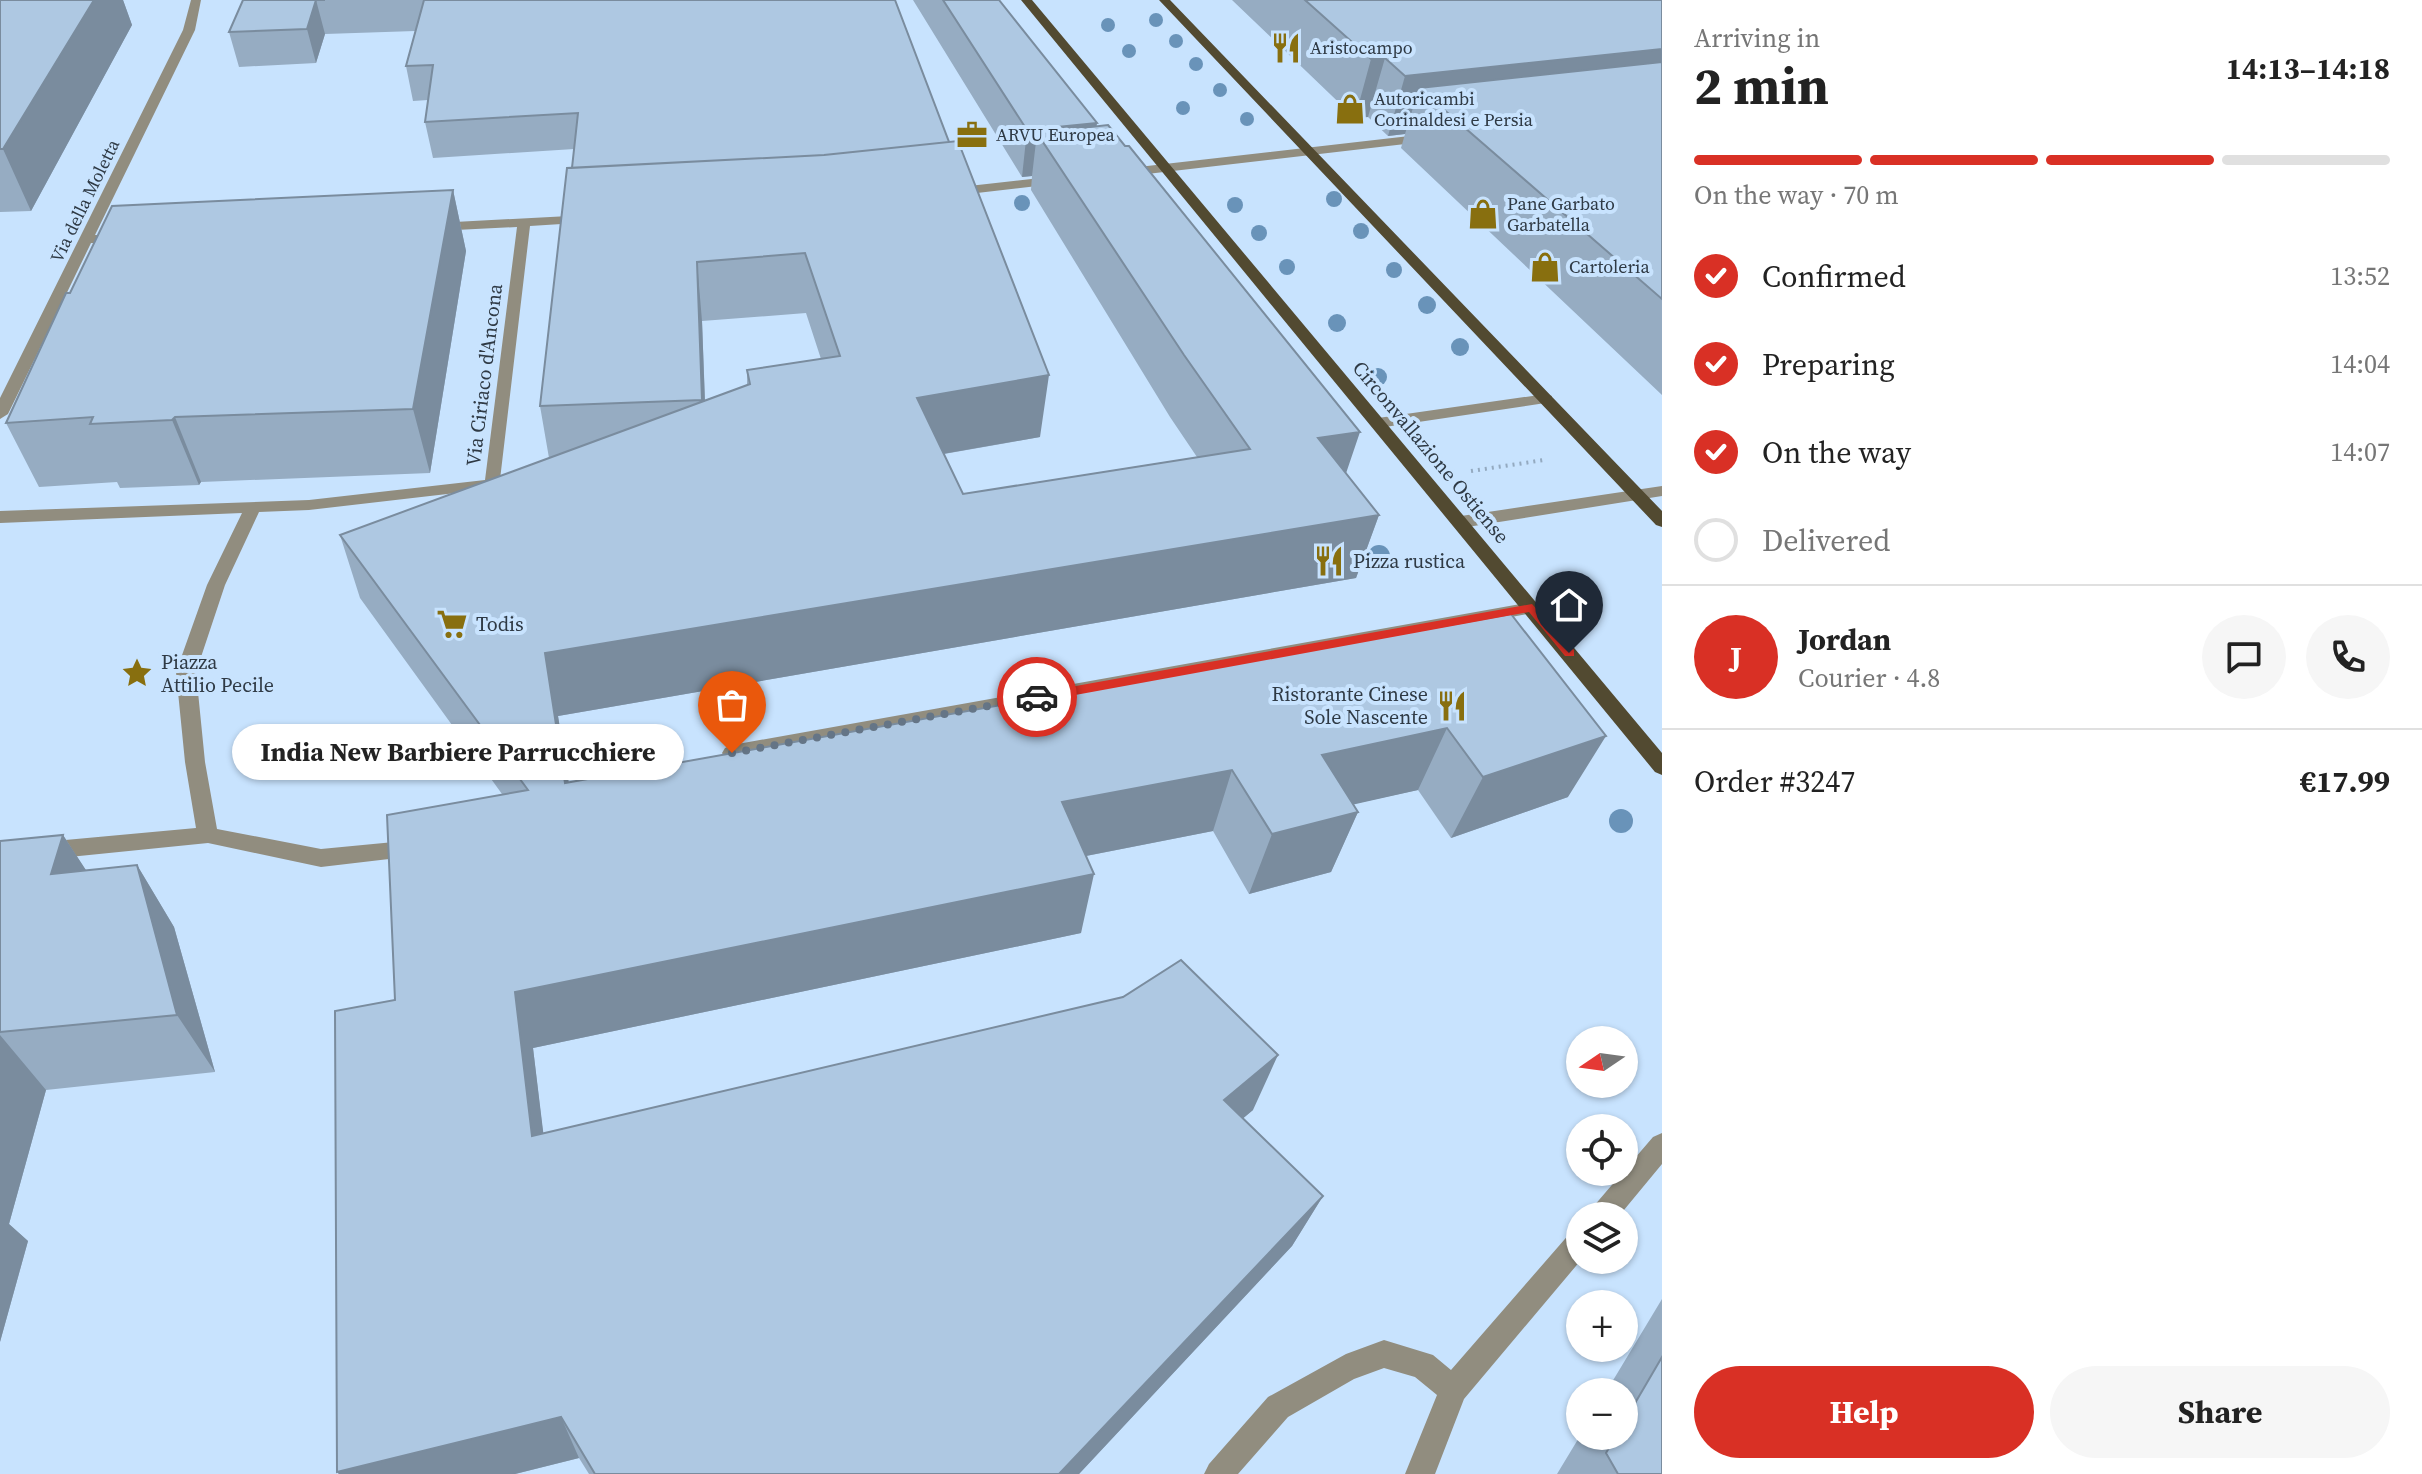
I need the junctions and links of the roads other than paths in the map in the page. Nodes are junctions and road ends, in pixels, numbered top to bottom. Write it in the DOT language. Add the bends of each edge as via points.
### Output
graph roads {
  1 [pos="1026,0"];
  2 [pos="1164,0"];
  3 [pos="197,2"];
  4 [pos="1442,136"];
  5 [pos="1306,152"];
  6 [pos="1162,168"];
  7 [pos="1108,175"];
  8 [pos="1079,178"];
  9 [pos="931,195"];
  10 [pos="603,218"];
  11 [pos="524,222"];
  12 [pos="415,228"];
  13 [pos="87,239"];
  14 [pos="137,240"];
  15 [pos="1546,399"];
  16 [pos="0,414"];
  17 [pos="1378,423"];
  18 [pos="1662,491"];
  19 [pos="1638,495"];
  20 [pos="253,507"];
  21 [pos="0,517"];
  22 [pos="1662,521"];
  23 [pos="1461,522"];
  24 [pos="1532,608"];
  25 [pos="732,753"];
  26 [pos="1662,767"];
  27 [pos="208,835"];
  28 [pos="434,846"];
  29 [pos="0,855"];
  30 [pos="1662,1145"];
  31 [pos="1614,1202"];
  32 [pos="1566,1257"];
  33 [pos="1453,1390"];
  34 [pos="1219,1474"];
  35 [pos="1420,1474"];
  1 -- 6 [label="main road, Circonvallazione Ostiense"];
  2 -- 5 [label="main road"];
  3 -- 13 [label="street, Via della Moletta" via="189,30"];
  4 -- 5 [label="street"];
  5 -- 6 [label="street"];
  5 -- 15 [label="main road"];
  6 -- 7 [label="street"];
  6 -- 17 [label="main road, Circonvallazione Ostiense"];
  8 -- 9 [label="street"];
  10 -- 11 [label="street"];
  11 -- 12 [label="street"];
  11 -- 20 [label="street, Via Ciriaco d'Ancona" via="493,484"];
  13 -- 14 [label="street"];
  13 -- 16 [label="street, Via della Moletta"];
  15 -- 17 [label="street"];
  15 -- 19 [label="main road"];
  17 -- 23 [label="main road, Circonvallazione Ostiense"];
  18 -- 19 [label="street"];
  19 -- 22 [label="main road"];
  19 -- 23 [label="street"];
  20 -- 21 [label="street"];
  20 -- 27 [label="street" via="216,585 186,672"];
  23 -- 24 [label="main road, Circonvallazione Ostiense"];
  24 -- 25 [label="street"];
  24 -- 26 [label="main road, Circonvallazione Ostiense"];
  27 -- 28 [label="street" via="321,858"];
  27 -- 29 [label="street"];
  30 -- 31 [label="street"];
  32 -- 33 [label="street"];
  33 -- 34 [label="street" via="1423,1365 1384,1354 1278,1407"];
  33 -- 35 [label="street"];
}
